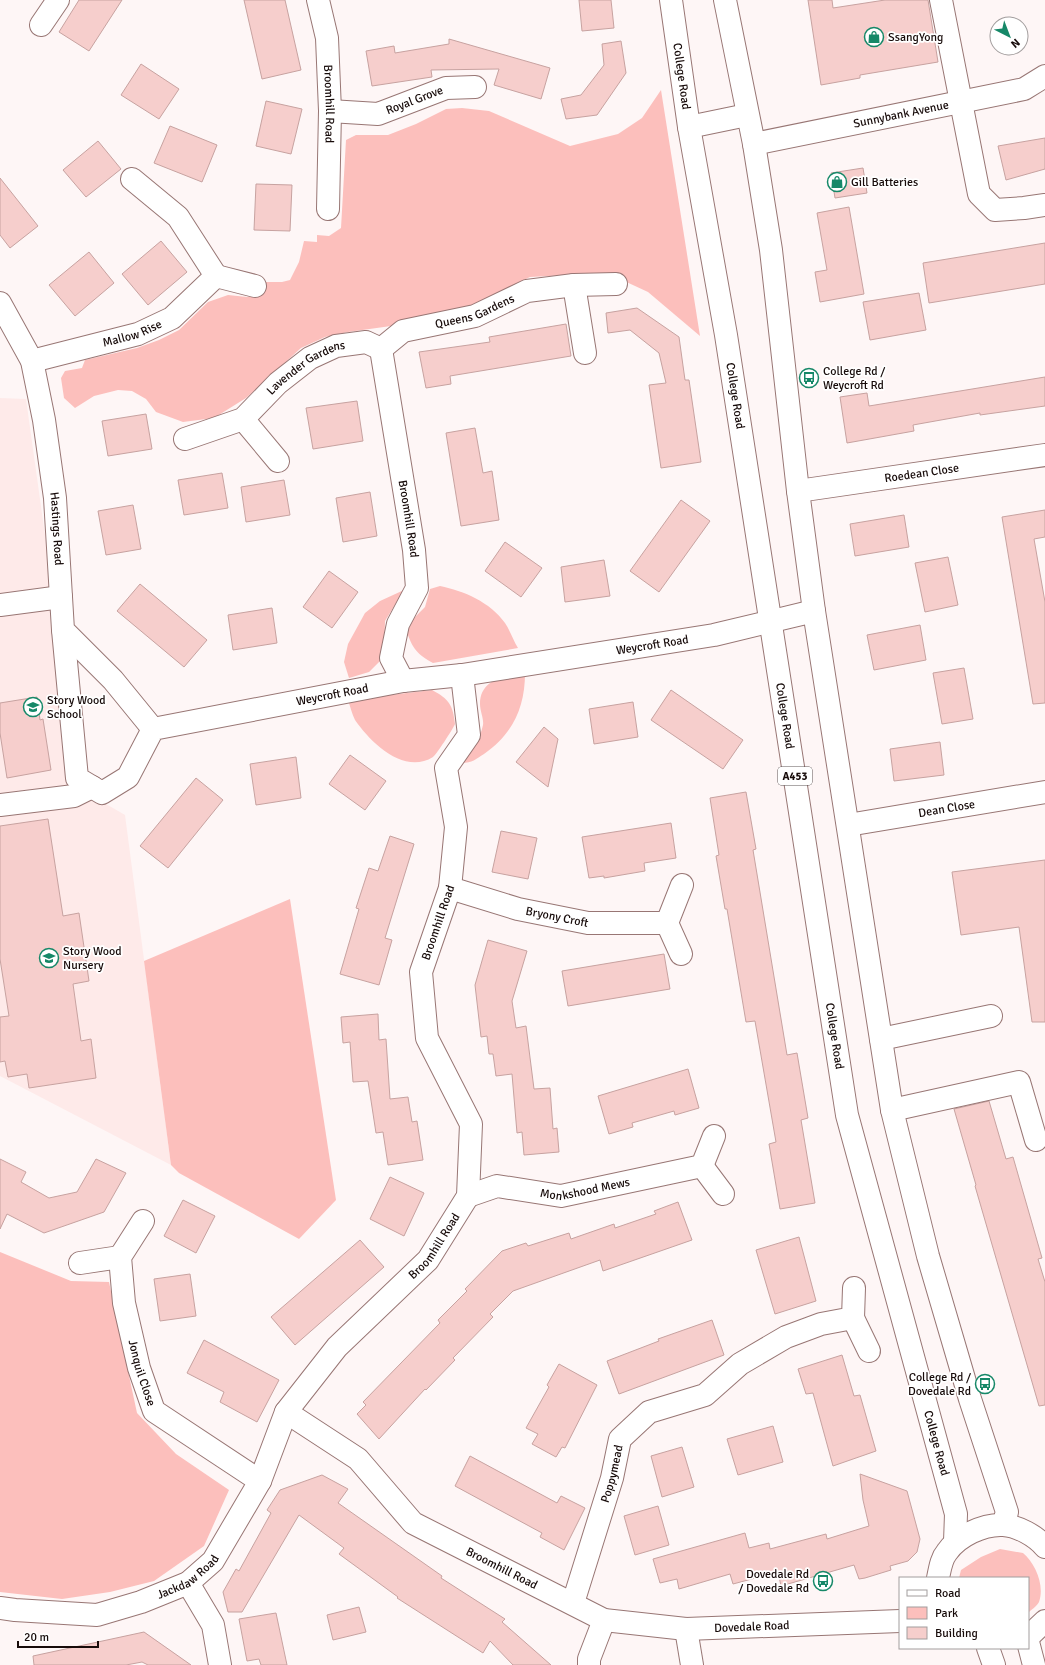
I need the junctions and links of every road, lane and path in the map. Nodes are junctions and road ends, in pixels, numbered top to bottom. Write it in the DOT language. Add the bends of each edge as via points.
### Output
graph roads {
  1 [pos="58,0"];
  2 [pos="318,0"];
  3 [pos="671,0"];
  4 [pos="725,0"];
  5 [pos="941,0"];
  6 [pos="41,25"];
  7 [pos="1045,76"];
  8 [pos="475,87"];
  9 [pos="960,103"];
  10 [pos="330,111"];
  11 [pos="747,115"];
  12 [pos="689,127"];
  13 [pos="754,144"];
  14 [pos="132,180"];
  15 [pos="1045,205"];
  16 [pos="328,209"];
  17 [pos="216,276"];
  18 [pos="616,284"];
  19 [pos="574,285"];
  20 [pos="255,286"];
  21 [pos="0,303"];
  22 [pos="381,349"];
  23 [pos="585,353"];
  24 [pos="32,361"];
  25 [pos="243,420"];
  26 [pos="185,439"];
  27 [pos="1045,455"];
  28 [pos="278,461"];
  29 [pos="798,491"];
  30 [pos="61,597"];
  31 [pos="0,605"];
  32 [pos="814,611"];
  33 [pos="771,621"];
  34 [pos="63,630"];
  35 [pos="462,675"];
  36 [pos="403,681"];
  37 [pos="153,729"];
  38 [pos="92,787"];
  39 [pos="1045,792"];
  40 [pos="0,805"];
  41 [pos="848,825"];
  42 [pos="682,885"];
  43 [pos="450,888"];
  44 [pos="667,923"];
  45 [pos="681,954"];
  46 [pos="991,1016"];
  47 [pos="881,1039"];
  48 [pos="892,1110"];
  49 [pos="714,1136"];
  50 [pos="1036,1140"];
  51 [pos="702,1166"];
  52 [pos="724,1194"];
  53 [pos="468,1196"];
  54 [pos="143,1221"];
  55 [pos="120,1257"];
  56 [pos="80,1263"];
  57 [pos="854,1288"];
  58 [pos="853,1318"];
  59 [pos="869,1351"];
  60 [pos="286,1412"];
  61 [pos="260,1481"];
  62 [pos="1003,1525"];
  63 [pos="955,1542"];
  64 [pos="1045,1547"];
  65 [pos="937,1574"];
  66 [pos="188,1583"];
  67 [pos="573,1603"];
  68 [pos="0,1608"];
  69 [pos="604,1620"];
  70 [pos="899,1621"];
  71 [pos="1045,1621"];
  72 [pos="686,1629"];
  73 [pos="1029,1636"];
  74 [pos="1029,1646"];
  75 [pos="988,1649"];
  76 [pos="220,1665"];
  77 [pos="589,1665"];
  78 [pos="692,1665"];
  79 [pos="994,1665"];
  80 [pos="1034,1665"];
  1 -- 6 [label="street"];
  2 -- 10 [label="street, Broomhill Road" via="327,38"];
  3 -- 12 [label="street, College Road / A453"];
  4 -- 11 [label="street"];
  5 -- 9 [label="street"];
  7 -- 9 [label="street, Sunnybank Avenue" via="1024,89"];
  8 -- 10 [label="street, Royal Grove" via="446,88 378,114"];
  9 -- 13 [label="street, Sunnybank Avenue"];
  9 -- 15 [label="street" via="979,194 995,210"];
  10 -- 16 [label="street, Broomhill Road"];
  11 -- 12 [label="street"];
  11 -- 13 [label="street"];
  12 -- 33 [label="street, College Road / A453" via="726,335"];
  13 -- 29 [label="street" via="771,250"];
  14 -- 17 [label="street" via="178,217"];
  17 -- 20 [label="street"];
  17 -- 24 [label="street, Mallow Rise" via="172,318 138,334"];
  18 -- 19 [label="street, Queens Gardens"];
  19 -- 22 [label="street, Queens Gardens" via="527,291 475,316 403,331"];
  19 -- 23 [label="street"];
  21 -- 24 [label="street, Hastings Road"];
  22 -- 25 [label="street, Lavender Gardens" via="366,342 336,346 310,358 278,383"];
  22 -- 36 [label="street, Broomhill Road" via="414,550 417,588 398,624 391,658"];
  24 -- 30 [label="street, Hastings Road" via="44,420 55,498"];
  25 -- 26 [label="street, Lavender Gardens"];
  25 -- 28 [label="street"];
  27 -- 29 [label="street, Roedean Close"];
  29 -- 32 [label="street"];
  30 -- 31 [label="street"];
  30 -- 34 [label="street, Hastings Road"];
  32 -- 33 [label="street, Weycroft Road"];
  32 -- 41 [label="street"];
  33 -- 35 [label="street, Weycroft Road" via="714,635"];
  33 -- 63 [label="street, College Road / A453" via="847,1115 956,1514"];
  34 -- 37 [label="street" via="113,680"];
  34 -- 38 [label="street" via="77,778"];
  35 -- 36 [label="street, Weycroft Road"];
  35 -- 43 [label="street, Broomhill Road" via="469,735 446,768 456,827"];
  36 -- 37 [label="street, Weycroft Road"];
  37 -- 38 [label="street" via="128,777 102,792"];
  38 -- 40 [label="street" via="74,796"];
  39 -- 41 [label="street, Dean Close"];
  41 -- 47 [label="street"];
  42 -- 44 [label="street"];
  43 -- 44 [label="street, Bryony Croft" via="518,909 588,923"];
  43 -- 53 [label="street, Broomhill Road" via="421,972 427,1038 471,1124"];
  44 -- 45 [label="street"];
  46 -- 47 [label="street"];
  47 -- 48 [label="street"];
  48 -- 50 [label="street" via="1019,1082"];
  48 -- 62 [label="street" via="928,1256 970,1399 1007,1512"];
  49 -- 51 [label="street"];
  51 -- 52 [label="street"];
  51 -- 53 [label="street, Monkshood Mews" via="561,1196 497,1186"];
  53 -- 60 [label="street, Broomhill Road" via="428,1260 337,1347"];
  54 -- 55 [label="street"];
  55 -- 56 [label="street"];
  55 -- 61 [label="street, Jonquil Close" via="124,1303 139,1368 154,1411"];
  57 -- 58 [label="street"];
  58 -- 59 [label="street"];
  58 -- 67 [label="street, Poppymead" via="821,1324 786,1337 740,1364 705,1395 649,1412 620,1439 612,1478"];
  60 -- 61 [label="street, Jackdaw Road"];
  60 -- 67 [label="street, Broomhill Road" via="358,1459 413,1523"];
  61 -- 66 [label="street, Jackdaw Road" via="213,1561"];
  62 -- 63 [label="street" via="987,1527"];
  62 -- 64 [label="street" via="1034,1536"];
  63 -- 65 [label="street" via="946,1552"];
  66 -- 68 [label="street, Jackdaw Road" via="141,1602 97,1615"];
  66 -- 76 [label="street" via="213,1625"];
  67 -- 69 [label="street, Broomhill Road"];
  69 -- 72 [label="street, Dovedale Road"];
  69 -- 77 [label="street"];
  70 -- 72 [label="street, Dovedale Road"];
  71 -- 73 [label="street"];
  72 -- 78 [label="street"];
  74 -- 80 [label="street"];
  75 -- 79 [label="street"];
}
